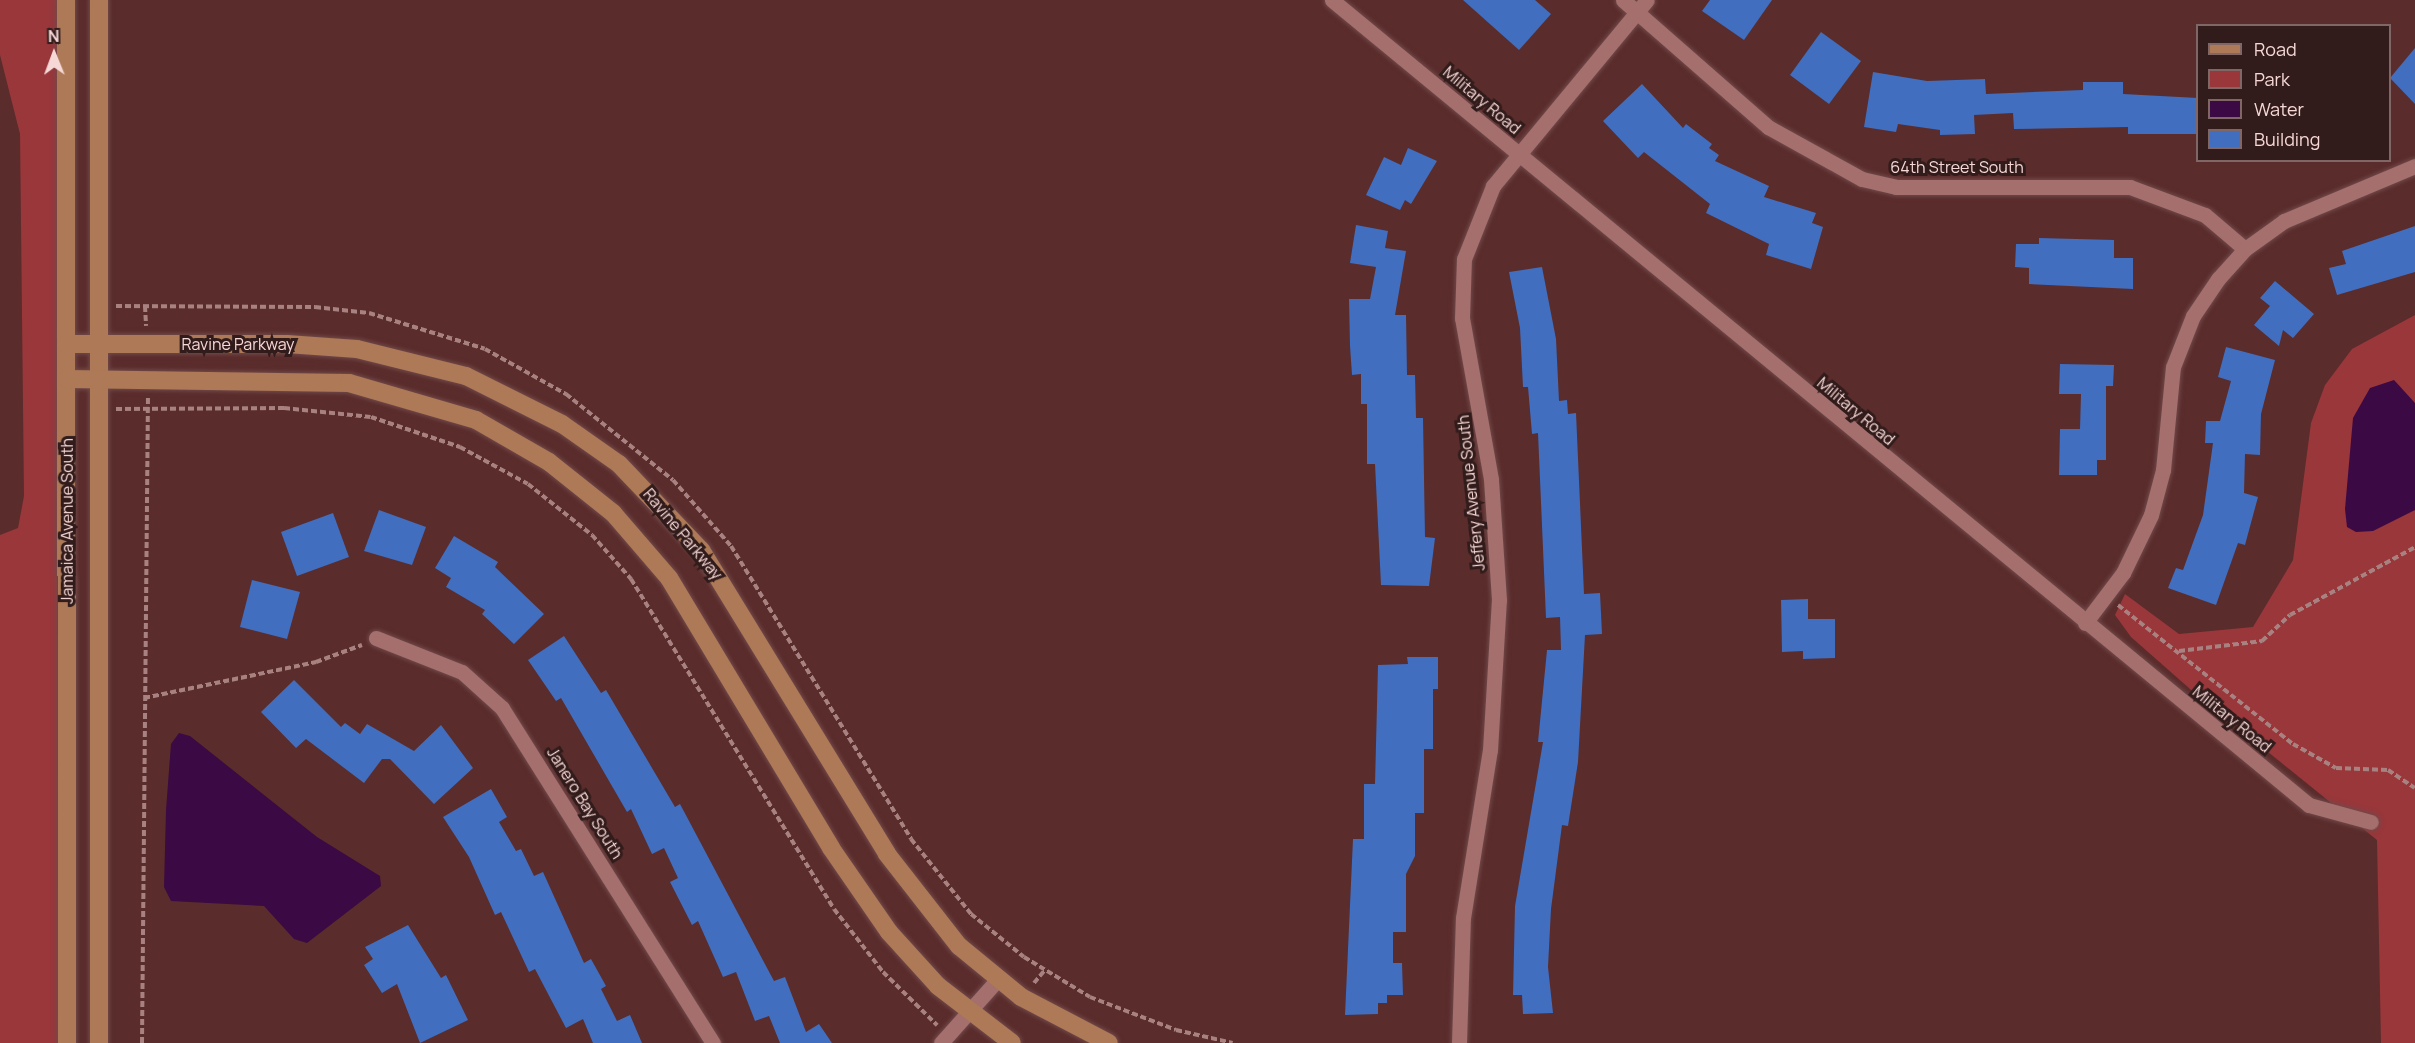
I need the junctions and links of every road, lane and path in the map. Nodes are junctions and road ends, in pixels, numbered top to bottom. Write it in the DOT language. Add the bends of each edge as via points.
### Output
graph roads {
  1 [pos="66,0"];
  2 [pos="99,0"];
  3 [pos="1332,0"];
  4 [pos="1623,0"];
  5 [pos="1641,6"];
  6 [pos="1517,152"];
  7 [pos="2415,166"];
  8 [pos="2245,249"];
  9 [pos="66,344"];
  10 [pos="99,344"];
  11 [pos="66,379"];
  12 [pos="100,379"];
  13 [pos="148,408"];
  14 [pos="100,409"];
  15 [pos="2415,547"];
  16 [pos="2106,596"];
  17 [pos="2085,623"];
  18 [pos="376,638"];
  19 [pos="2179,652"];
  20 [pos="144,698"];
  21 [pos="2415,788"];
  22 [pos="2372,822"];
  23 [pos="1044,971"];
  24 [pos="998,979"];
  25 [pos="969,1012"];
  26 [pos="926,1015"];
  27 [pos="67,1043"];
  28 [pos="99,1043"];
  29 [pos="142,1043"];
  30 [pos="713,1043"];
  31 [pos="941,1043"];
  32 [pos="1012,1043"];
  33 [pos="1109,1043"];
  34 [pos="1233,1043"];
  35 [pos="1459,1043"];
  1 -- 9 [label="street, Jamaica Avenue South"];
  2 -- 10 [label="street, Jamaica Avenue South"];
  3 -- 6 [label="street, Military Road"];
  4 -- 5 [label="street, 64th Street South"];
  5 -- 6 [label="street, Jeffery Avenue South"];
  5 -- 8 [label="street, 64th Street South" via="1768,127 1862,179 1896,187 2130,187 2205,215"];
  6 -- 17 [label="street, Military Road"];
  6 -- 35 [label="street, Jeffery Avenue South" via="1470,233 1462,281 1462,318 1491,479 1499,600 1490,750 1463,918"];
  7 -- 8 [label="street" via="2303,211"];
  8 -- 16 [label="street" via="2205,296 2184,335 2173,367 2155,505 2139,545"];
  9 -- 10 [label="street, Ravine Parkway"];
  9 -- 11 [label="street, Jamaica Avenue South"];
  10 -- 12 [label="street, Jamaica Avenue South"];
  10 -- 24 [label="street, Ravine Parkway" via="287,344 396,356 498,390 595,447 650,492 701,550 901,874 959,946"];
  11 -- 12 [label="street, Ravine Parkway"];
  11 -- 27 [label="street, Jamaica Avenue South"];
  12 -- 14 [label="street, Jamaica Avenue South"];
  12 -- 25 [label="street, Ravine Parkway" via="349,382 466,417 549,462 645,547 693,616 864,900 914,961"];
  13 -- 14 [label="path"];
  13 -- 20 [label="path"];
  13 -- 26 [label="path" via="284,408 371,417 482,457 573,518 650,605 846,927"];
  14 -- 28 [label="street, Jamaica Avenue South"];
  15 -- 19 [label="path" via="2290,615 2262,641"];
  16 -- 17 [label="street"];
  16 -- 19 [label="path"];
  17 -- 22 [label="street, Military Road" via="2309,805"];
  18 -- 20 [label="path" via="316,662"];
  18 -- 30 [label="street, Janero Bay South" via="462,672 502,708"];
  19 -- 21 [label="path" via="2313,757 2336,768 2388,770"];
  20 -- 29 [label="path"];
  23 -- 34 [label="path" via="1113,1008"];
  24 -- 25 [label="street"];
  24 -- 33 [label="street, Ravine Parkway" via="1041,1010"];
  25 -- 31 [label="street"];
  25 -- 32 [label="street, Ravine Parkway"];
}
